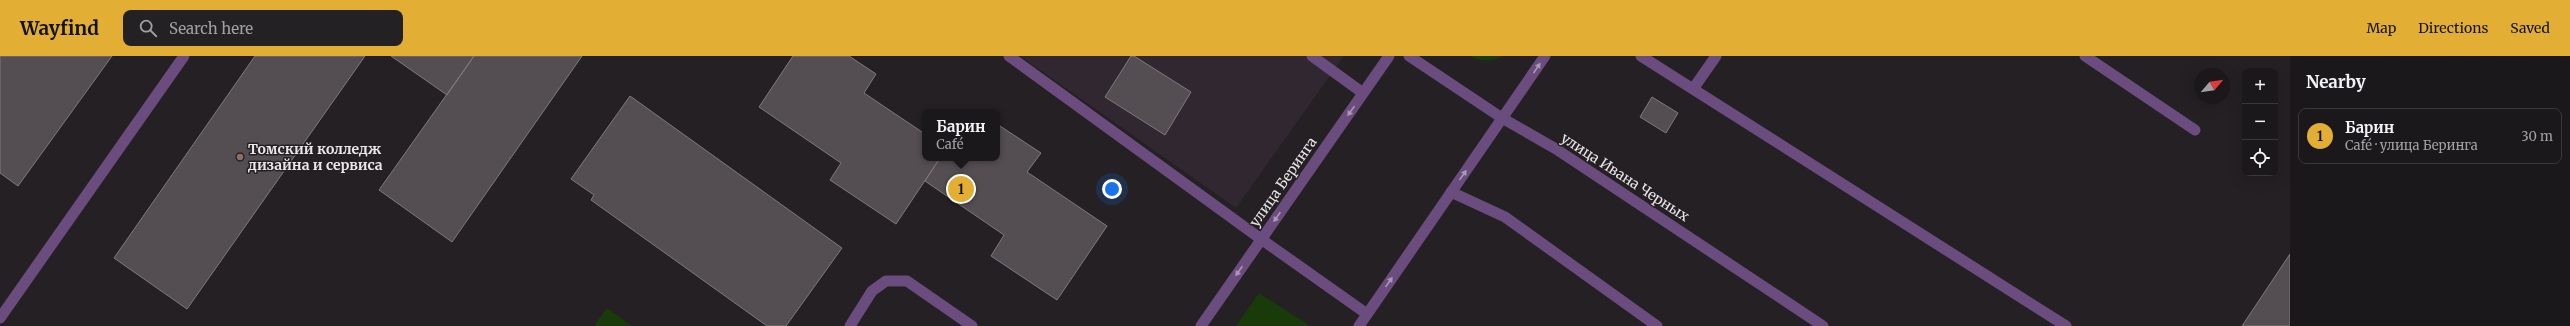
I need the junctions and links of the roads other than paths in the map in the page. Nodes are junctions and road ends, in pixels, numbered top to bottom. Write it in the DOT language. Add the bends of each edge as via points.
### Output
graph roads {
  1 [pos="184,56"];
  2 [pos="1009,56"];
  3 [pos="1312,56"];
  4 [pos="1389,56"];
  5 [pos="1409,56"];
  6 [pos="1545,56"];
  7 [pos="1641,56"];
  8 [pos="1716,56"];
  9 [pos="2085,56"];
  10 [pos="1693,89"];
  11 [pos="1363,93"];
  12 [pos="1502,118"];
  13 [pos="2195,130"];
  14 [pos="1451,192"];
  15 [pos="1261,239"];
  16 [pos="1367,314"];
  17 [pos="0,318"];
  18 [pos="850,326"];
  19 [pos="972,326"];
  20 [pos="1201,326"];
  21 [pos="1359,326"];
  22 [pos="1657,326"];
  23 [pos="1823,326"];
  24 [pos="2066,326"];
  1 -- 17 [label="street"];
  2 -- 15 [label="street"];
  3 -- 11 [label="street"];
  4 -- 11 [label="street, улица Беринга"];
  5 -- 12 [label="street, улица Ивана Черных"];
  12 -- 6 [label="street, one-way"];
  7 -- 10 [label="street"];
  8 -- 10 [label="street"];
  9 -- 13 [label="street"];
  10 -- 24 [label="street"];
  11 -- 15 [label="street, улица Беринга, one-way"];
  14 -- 12 [label="street, one-way"];
  12 -- 23 [label="street, улица Ивана Черных" via="1556,149"];
  16 -- 14 [label="street, one-way"];
  14 -- 22 [label="street" via="1505,217"];
  15 -- 16 [label="street"];
  15 -- 20 [label="street, улица Беринга, one-way"];
  16 -- 21 [label="street"];
  18 -- 19 [label="street" via="872,292 886,280 907,281"];
}
